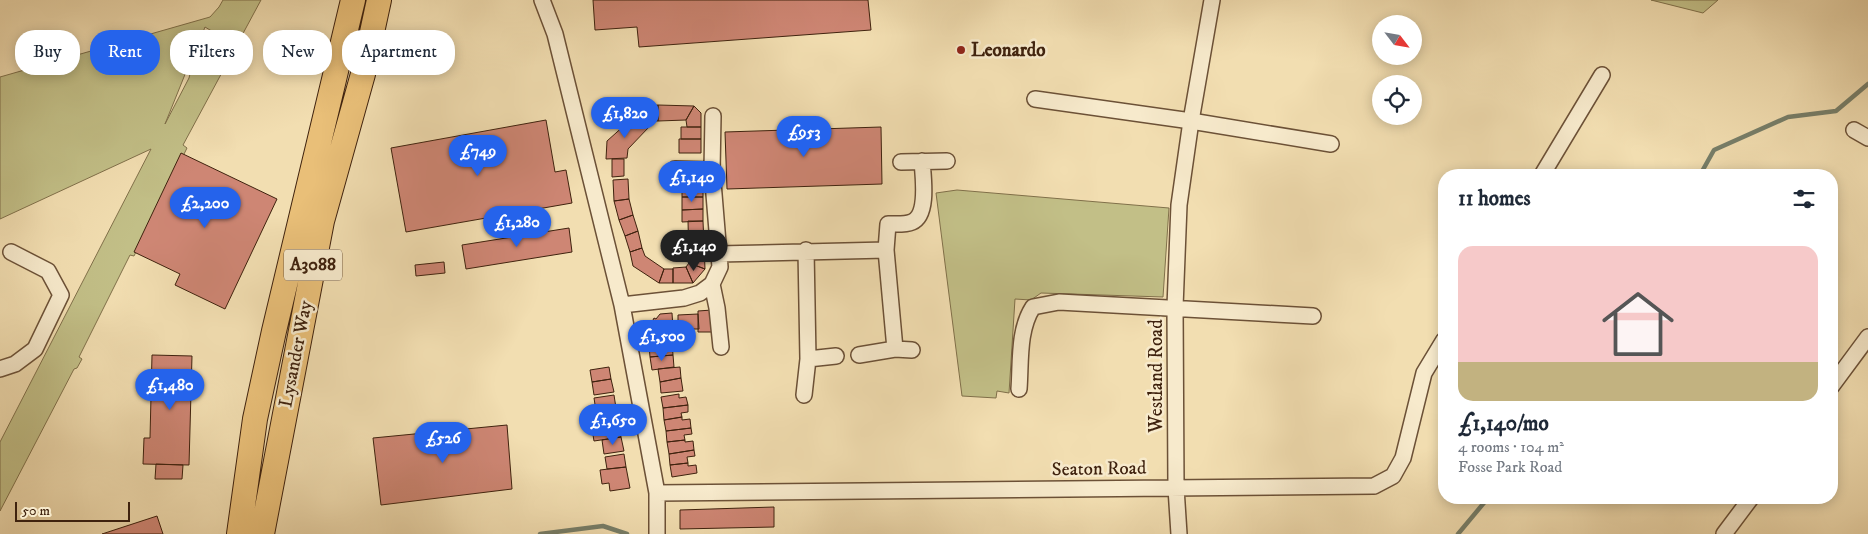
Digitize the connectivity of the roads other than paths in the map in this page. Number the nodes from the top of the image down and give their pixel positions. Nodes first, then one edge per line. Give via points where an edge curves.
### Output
1 (354, 0) edge
2 (379, 0) edge
3 (542, 0) edge
4 (1212, 0) edge
5 (1602, 75) dead end
6 (1035, 99) dead end
7 (713, 116) dead end
8 (1191, 121) junction
9 (1854, 130) dead end
10 (1868, 138) edge
11 (1331, 144) dead end
12 (922, 161) junction
13 (946, 161) dead end
14 (901, 162) dead end
15 (675, 169) dead end
16 (1546, 169) edge
17 (712, 170) junction
18 (806, 250) junction
19 (886, 250) junction
20 (11, 252) dead end
21 (718, 254) junction
22 (712, 284) junction
23 (622, 305) junction
24 (1175, 307) junction
25 (1313, 316) dead end
26 (1868, 337) edge
27 (721, 347) dead end
28 (895, 349) junction
29 (912, 350) dead end
30 (1438, 350) edge
31 (859, 355) dead end
32 (836, 356) dead end
33 (808, 359) junction
34 (0, 369) edge
35 (1838, 378) edge
36 (1019, 389) dead end
37 (804, 395) dead end
38 (1176, 488) junction
39 (657, 493) junction
40 (1746, 504) edge
41 (240, 534) edge
42 (262, 534) edge
43 (658, 534) edge
44 (1179, 534) edge
45 (1724, 534) edge

1 - 41 main road, Lysander Way / A3088 via 255,419
2 - 42 main road, Lysander Way / A3088 via 363,74 322,221
3 - 23 street via 554,34
4 - 8 street, Westland Road
5 - 16 street
6 - 8 street
7 - 17 street
8 - 11 street
8 - 24 street, Westland Road via 1179,205
9 - 10 street
12 - 13 street
12 - 14 street
12 - 19 street via 922,210 912,222 888,224
15 - 17 street
17 - 21 street
18 - 19 street
18 - 21 street
18 - 33 street
19 - 28 street
20 - 34 street via 48,271 61,295 35,349 15,364
21 - 22 street via 720,267
22 - 23 street via 700,294 684,298
22 - 27 street
23 - 39 street
24 - 25 street, Westland Road
24 - 36 street via 1059,302 1033,307 1026,317 1023,331
24 - 38 street, Westland Road
26 - 35 street
28 - 29 street
28 - 31 street
30 - 38 street, Seaton Road via 1424,373 1403,458 1393,476 1374,486
32 - 33 street
33 - 37 street
38 - 39 street, Seaton Road
38 - 44 street, Westland Road
39 - 43 street
40 - 45 street

